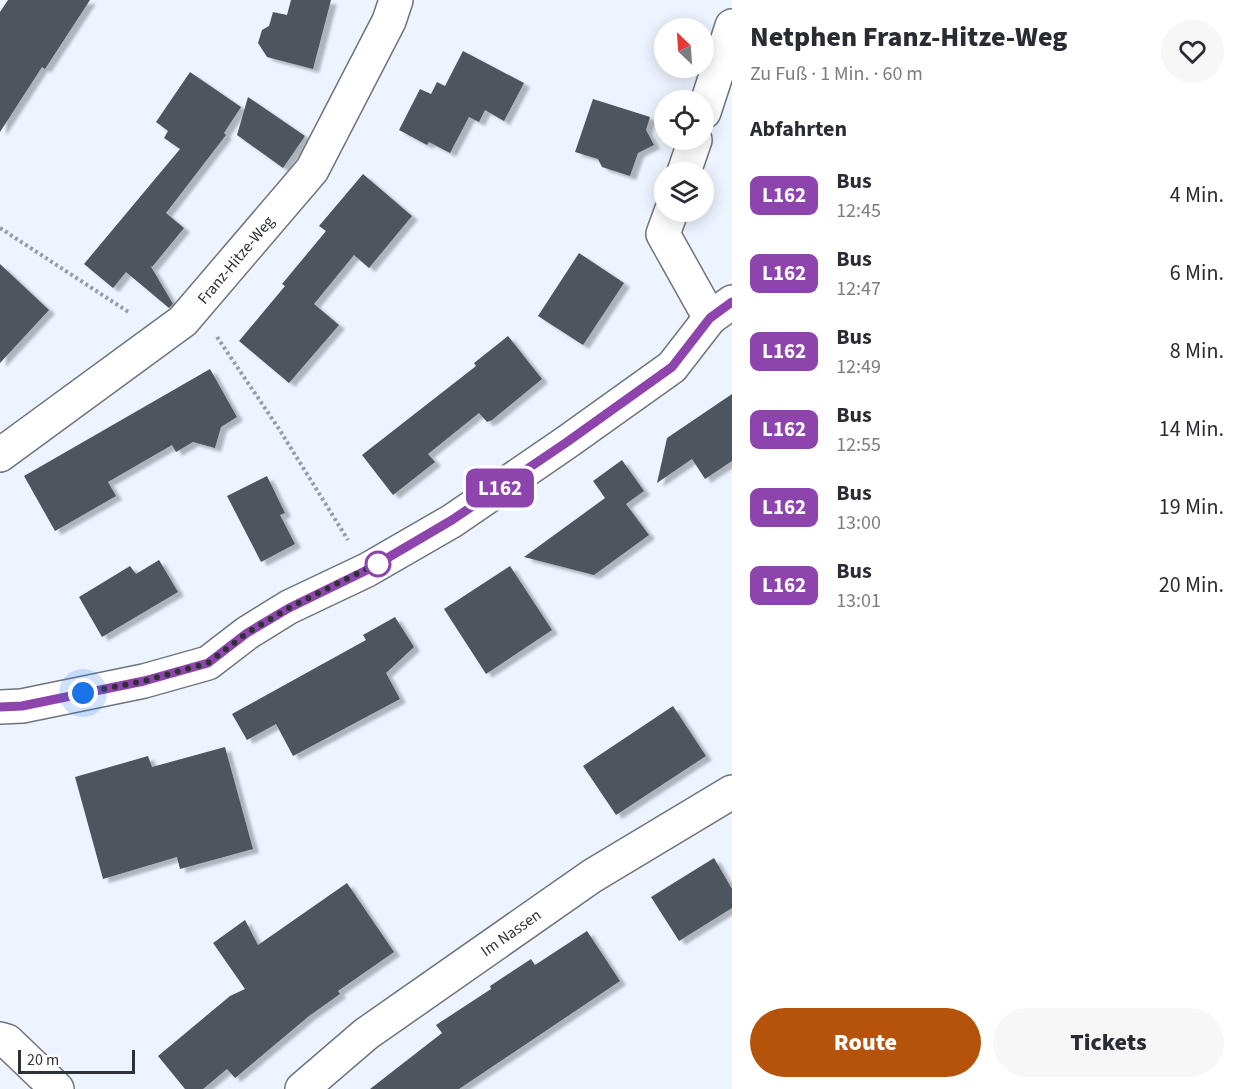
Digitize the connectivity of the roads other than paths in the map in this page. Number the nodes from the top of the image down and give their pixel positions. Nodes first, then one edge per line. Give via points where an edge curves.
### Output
1 (396, 0) edge
2 (732, 26) edge
3 (711, 90) edge
4 (667, 222) edge
5 (721, 310) edge
6 (0, 455) edge
7 (0, 707) edge
8 (732, 792) edge
9 (0, 1039) edge
10 (57, 1089) edge
11 (302, 1089) edge

1 - 6 street, Franz-Hitze-Weg via 389,21 312,170 183,321
2 - 3 street
4 - 5 street via 663,234
5 - 7 street via 672,367 452,520 367,570 289,608 208,663 133,683
8 - 11 street, Im Nassen via 592,876 366,1034
9 - 10 street via 7,1041

